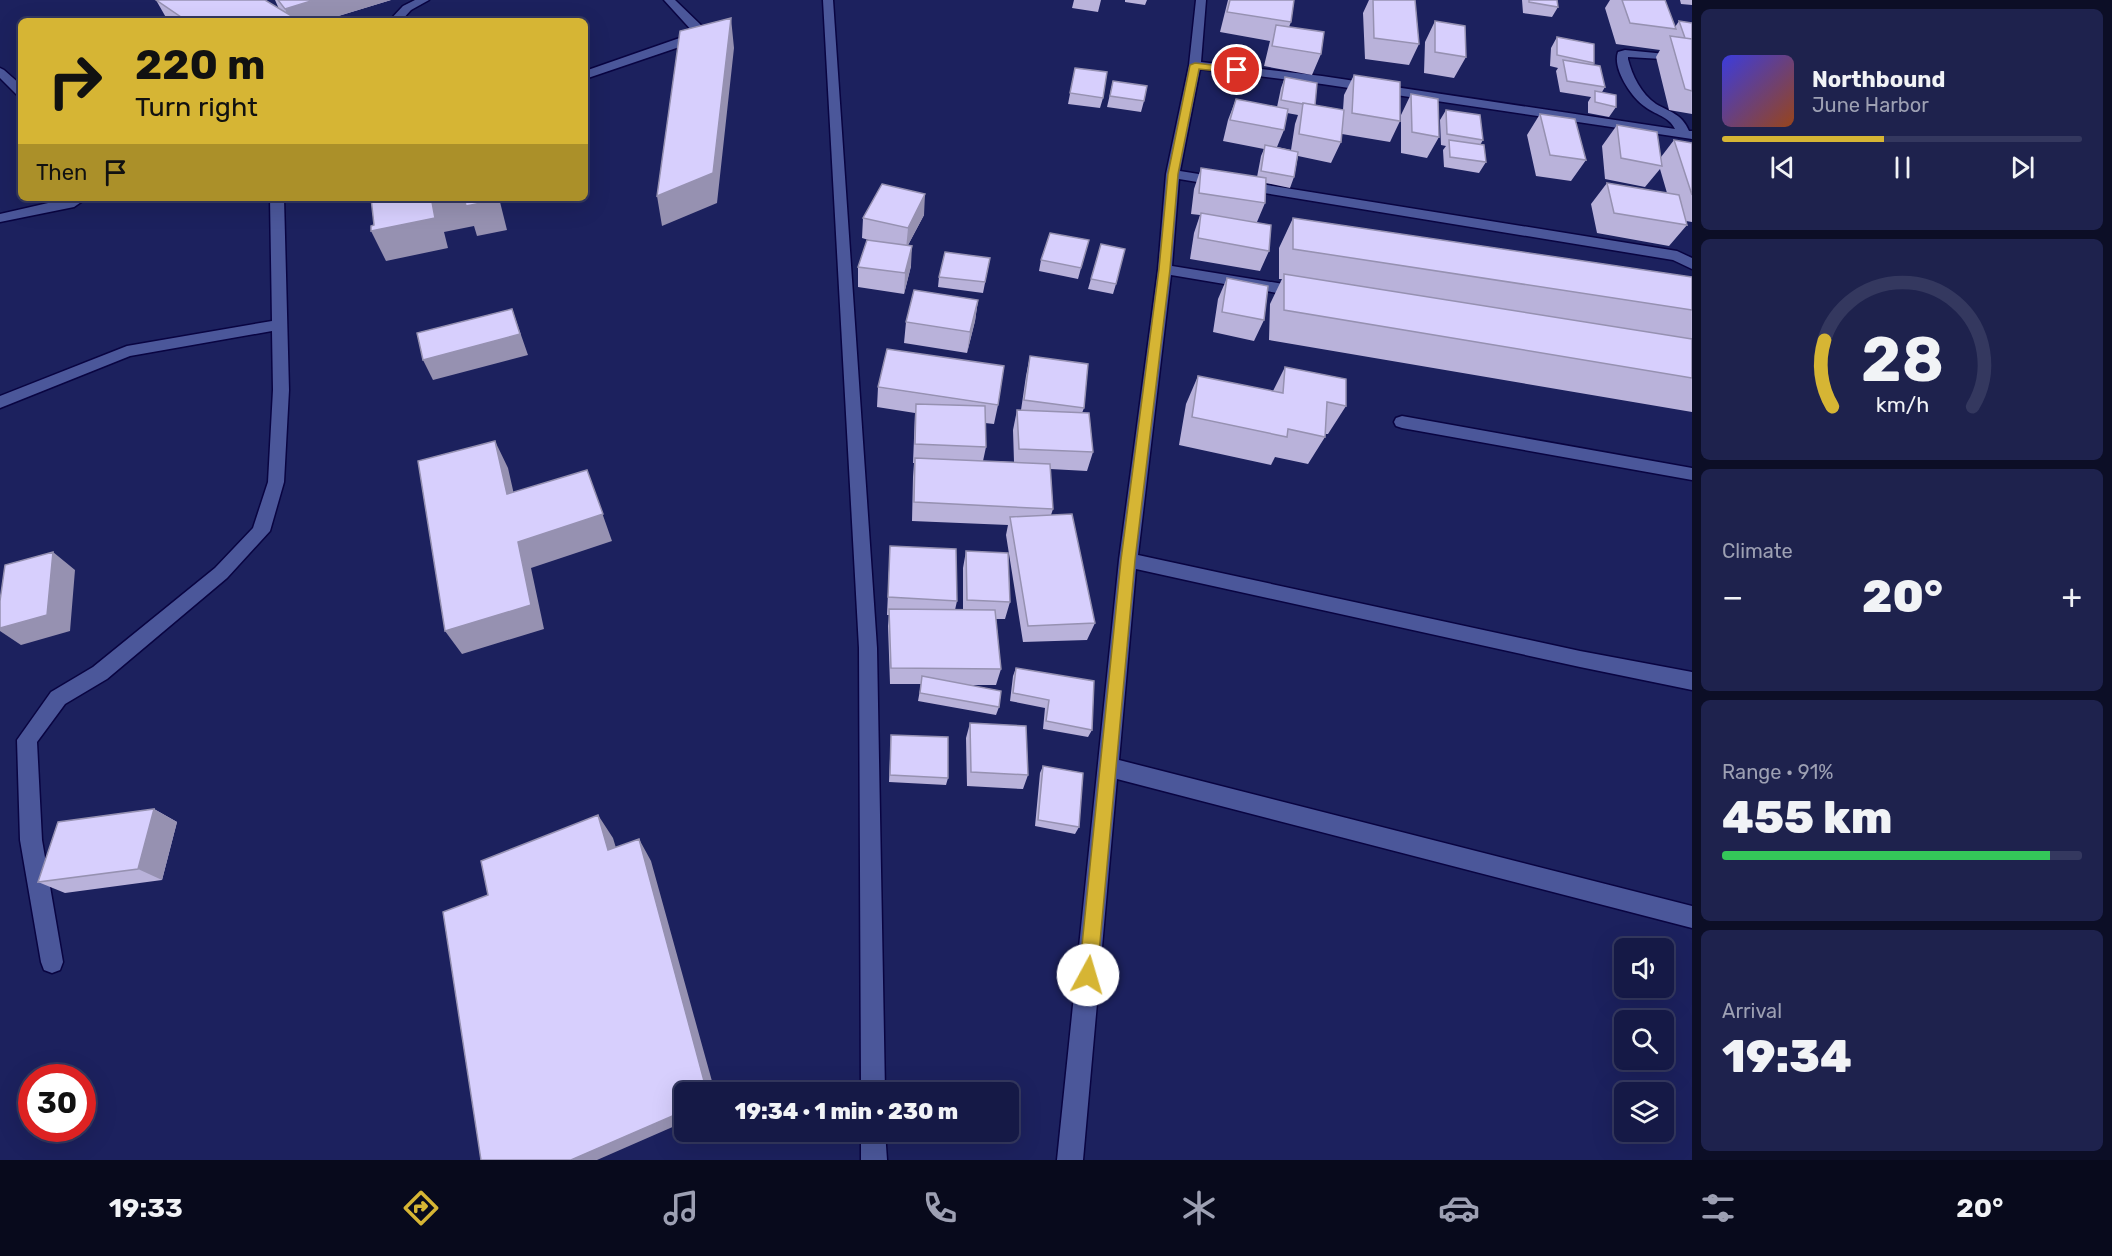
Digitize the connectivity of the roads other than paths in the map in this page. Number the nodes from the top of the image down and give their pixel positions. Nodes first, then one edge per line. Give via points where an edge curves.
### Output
1 (424, 0) edge
2 (669, 0) edge
3 (828, 0) edge
4 (1201, 0) edge
5 (398, 18) edge
6 (1662, 56) dead end
7 (1195, 65) junction
8 (0, 72) edge
9 (588, 74) edge
10 (18, 89) edge
11 (1688, 135) edge
12 (1173, 174) junction
13 (74, 201) edge
14 (277, 201) edge
15 (0, 218) edge
16 (1692, 264) edge
17 (1165, 269) junction
18 (1317, 294) edge
19 (279, 324) junction
20 (0, 402) edge
21 (1402, 422) dead end
22 (1692, 474) edge
23 (1128, 560) junction
24 (1692, 681) edge
25 (1108, 767) junction
26 (1692, 917) edge
27 (52, 962) dead end
28 (873, 1082) edge
29 (873, 1142) edge
30 (874, 1160) edge
31 (1070, 1160) edge

1 - 5 street via 407,8
2 - 9 street via 700,30 696,38
3 - 28 street via 868,648
4 - 7 street
6 - 11 street via 1625,53 1621,63 1644,101 1674,117
7 - 11 street via 1322,80
7 - 12 street
8 - 10 street
12 - 16 street via 1677,256
12 - 17 street
13 - 15 street
14 - 19 street
17 - 18 street
17 - 23 street
19 - 20 street via 127,351
19 - 27 street via 281,390 276,482 261,531 221,573 100,673 58,698 27,740 32,840
21 - 22 street
23 - 24 street
23 - 25 street
25 - 26 street
25 - 31 street
29 - 30 street

